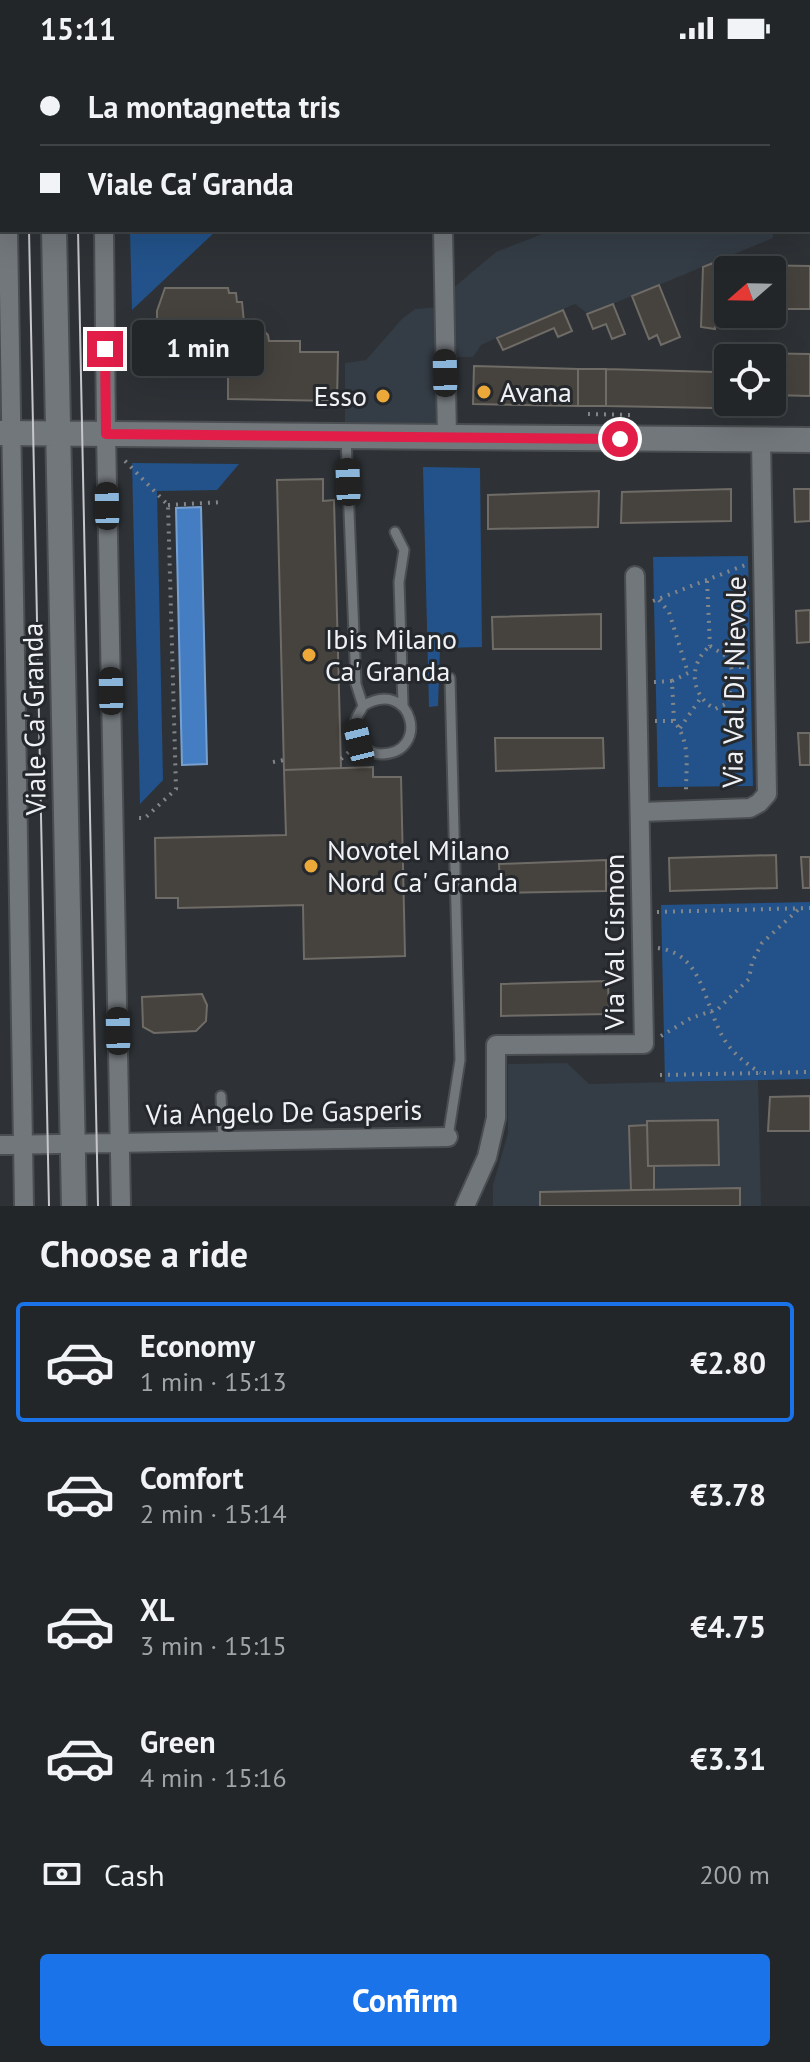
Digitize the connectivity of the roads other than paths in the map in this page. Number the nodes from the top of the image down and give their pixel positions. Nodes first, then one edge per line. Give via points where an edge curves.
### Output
1 (8, 232) edge
2 (54, 232) edge
3 (104, 232) edge
4 (443, 232) edge
5 (5, 433) edge
6 (58, 433) junction
7 (106, 434) junction
8 (346, 436) junction
9 (447, 437) junction
10 (761, 440) junction
11 (810, 440) edge
12 (395, 532) dead end
13 (635, 576) dead end
14 (450, 678) dead end
15 (403, 705) junction
16 (363, 706) junction
17 (641, 812) junction
18 (221, 1096) dead end
19 (448, 1137) joint
20 (223, 1141) junction
21 (120, 1142) junction
22 (72, 1143) junction
23 (0, 1145) edge
24 (25, 1145) junction
25 (24, 1206) edge
26 (74, 1206) edge
27 (121, 1206) edge
28 (465, 1206) edge

1 - 5 street, Viale Ca' Granda
2 - 6 street, Viale Ca' Granda
3 - 7 street
4 - 9 street
5 - 6 street
5 - 24 street, Viale Ca' Granda
6 - 7 street
6 - 22 street, Viale Ca' Granda
7 - 8 street
7 - 21 street
8 - 9 street
8 - 16 lane via 356,684
9 - 10 street
10 - 11 street
10 - 17 street, Via Val Di Nievole via 767,794 750,808
12 - 15 lane via 404,550 399,582
13 - 17 street, Via Val Cismon
14 - 19 lane via 460,1060
15 - 16 lane via 390,698
15 - 16 lane via 412,722 408,741 394,753 375,754 359,742 355,724
17 - 28 street, Via Val Cismon via 644,1044 496,1045 496,1118 487,1157
18 - 20 lane
19 - 20 street, Via Angelo De Gasperis
20 - 21 street, Via Angelo De Gasperis
21 - 22 street, Via Angelo De Gasperis
21 - 27 street
22 - 24 street, Via Angelo De Gasperis
22 - 26 street, Viale Ca' Granda
23 - 24 street, Via Angelo De Gasperis
24 - 25 street, Viale Ca' Granda

